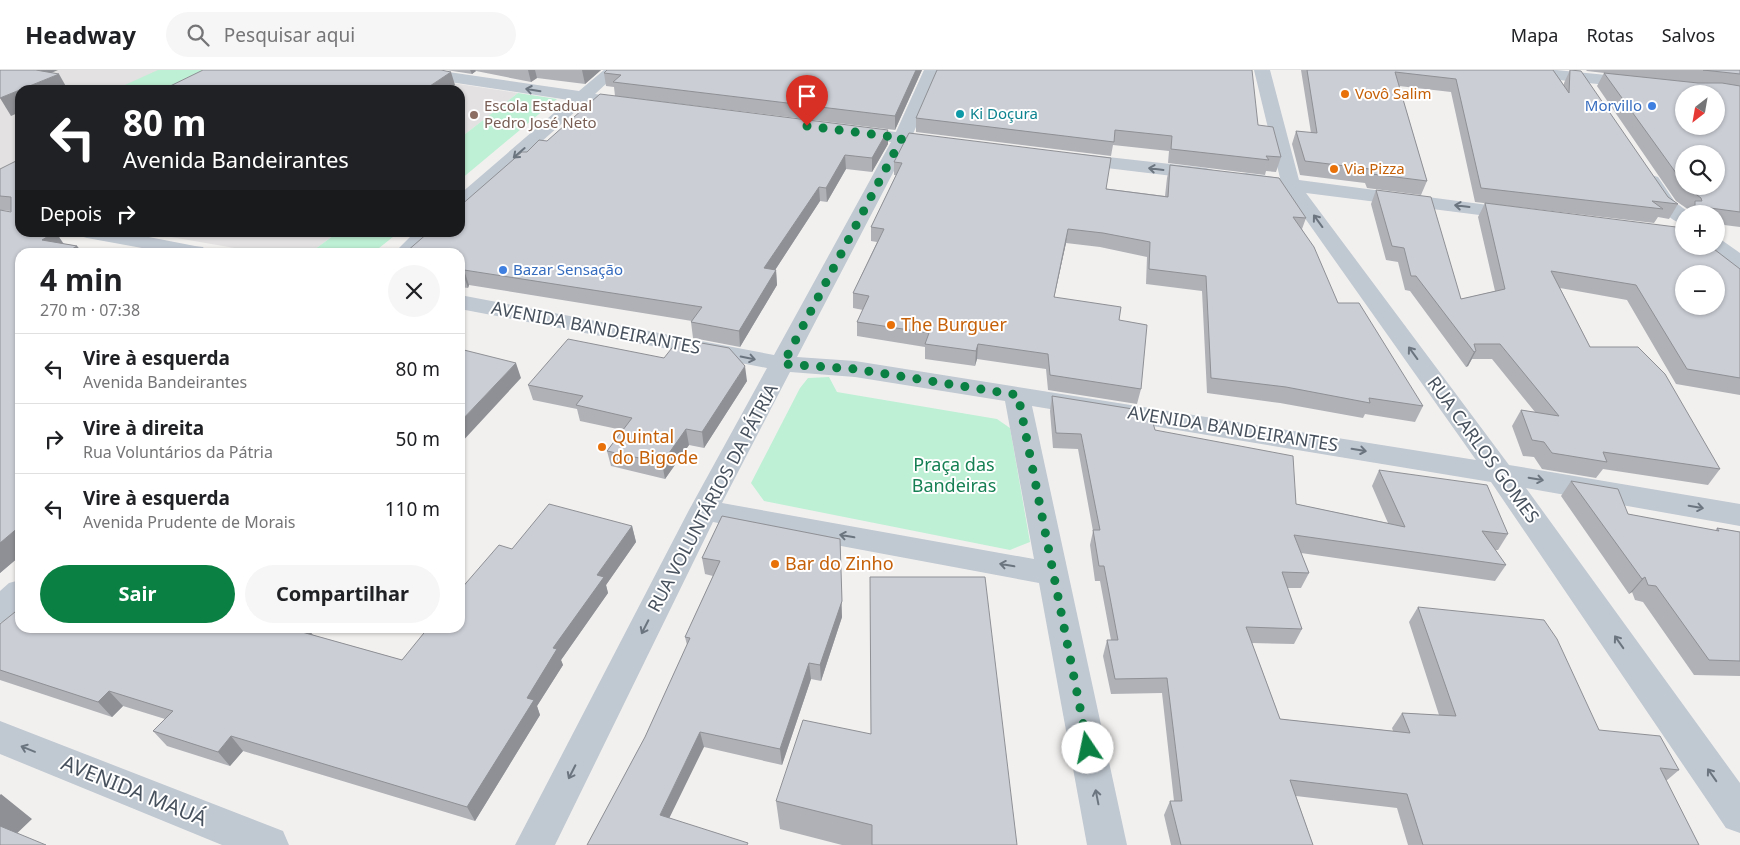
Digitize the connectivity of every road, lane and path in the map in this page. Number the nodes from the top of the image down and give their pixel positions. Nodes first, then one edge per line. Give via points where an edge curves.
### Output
1 (403, 70) edge
2 (613, 70) edge
3 (932, 70) edge
4 (1262, 70) edge
5 (1509, 70) edge
6 (1578, 74) edge
7 (1656, 85) edge
8 (1592, 93) edge
9 (582, 98) junction
10 (646, 106) edge
11 (833, 129) edge
12 (902, 138) junction
13 (965, 146) edge
14 (1051, 156) edge
15 (1641, 165) edge
16 (1291, 185) junction
17 (465, 200) edge
18 (1539, 216) edge
19 (1675, 218) edge
20 (114, 237) edge
21 (422, 237) edge
22 (1725, 240) edge
23 (1740, 242) edge
24 (173, 248) edge
25 (410, 248) edge
26 (1725, 252) edge
27 (1740, 263) edge
28 (465, 303) edge
29 (783, 364) junction
30 (1018, 395) junction
31 (1500, 473) junction
32 (704, 510) junction
33 (1740, 515) edge
34 (1054, 574) junction
35 (15, 596) edge
36 (0, 610) edge
37 (0, 737) edge
38 (1740, 815) edge
39 (269, 845) edge
40 (535, 845) edge
41 (1106, 845) edge

9 -> 1 street
2 - 9 street
3 - 12 street, RUA VOLUNTÁRIOS DA PÁTRIA
4 - 16 street, RUA CARLOS GOMES
5 - 6 street
6 - 7 street
6 - 8 street
9 - 10 street
9 -> 17 street
11 - 12 street
12 - 13 street
12 - 29 street, RUA VOLUNTÁRIOS DA PÁTRIA
16 -> 14 street
15 - 19 street
18 -> 16 street
31 -> 16 street, RUA CARLOS GOMES
20 - 24 street
21 - 25 street
22 - 23 street
26 - 27 street
28 -> 29 street, AVENIDA BANDEIRANTES
29 - 30 street, AVENIDA BANDEIRANTES via 855,369
29 - 32 street, RUA VOLUNTÁRIOS DA PÁTRIA
30 -> 31 street, AVENIDA BANDEIRANTES
30 - 34 street
31 -> 33 street, AVENIDA BANDEIRANTES
38 -> 31 street, RUA CARLOS GOMES
34 -> 32 street
32 -> 40 street, RUA VOLUNTÁRIOS DA PÁTRIA
41 -> 34 street
35 - 36 street
39 -> 37 street, AVENIDA MAUÁ

